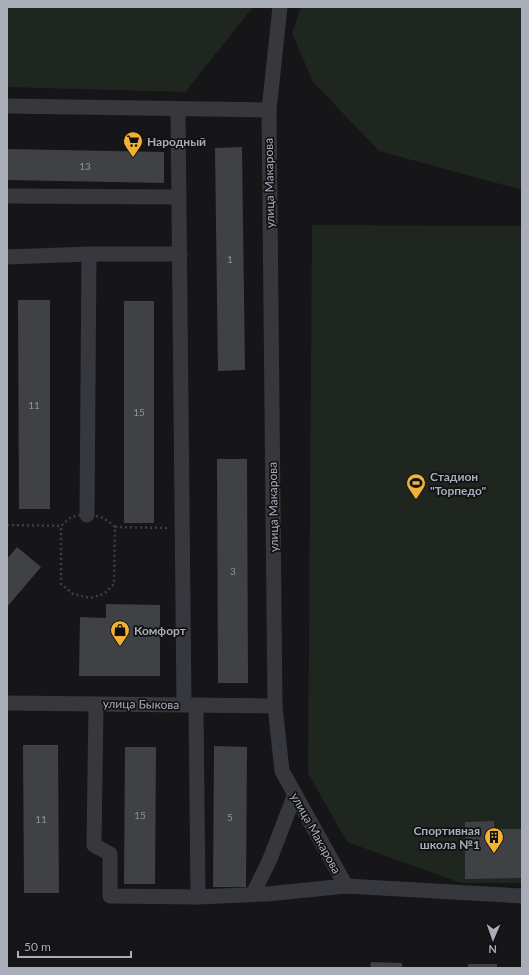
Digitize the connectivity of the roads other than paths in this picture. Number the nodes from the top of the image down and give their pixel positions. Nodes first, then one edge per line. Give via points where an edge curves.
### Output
1 (279, 13) edge
2 (7, 106) edge
3 (178, 109) junction
4 (269, 110) junction
5 (7, 196) edge
6 (180, 197) junction
7 (89, 254) junction
8 (180, 254) junction
9 (7, 257) edge
10 (87, 515) road end
11 (7, 703) edge
12 (96, 704) junction
13 (190, 705) junction
14 (275, 706) junction
15 (295, 794) junction
16 (346, 886) junction
17 (253, 894) junction
18 (522, 896) edge
19 (198, 897) junction

1 - 4 street, улица Макарова
2 - 3 street
3 - 4 street
3 - 6 street
4 - 14 street, улица Макарова
5 - 6 street
6 - 8 street
7 - 8 street
7 - 9 street
7 - 10 street
8 - 13 street via 182,528
11 - 12 street, улица Быкова
12 - 13 street, улица Быкова
12 - 19 street via 94,845 110,854 110,896
13 - 14 street, улица Быкова
13 - 19 street
14 - 15 street, улица Макарова via 282,771
15 - 16 street, улица Макарова
15 - 17 street via 270,859
16 - 17 street
16 - 18 street
17 - 19 street

